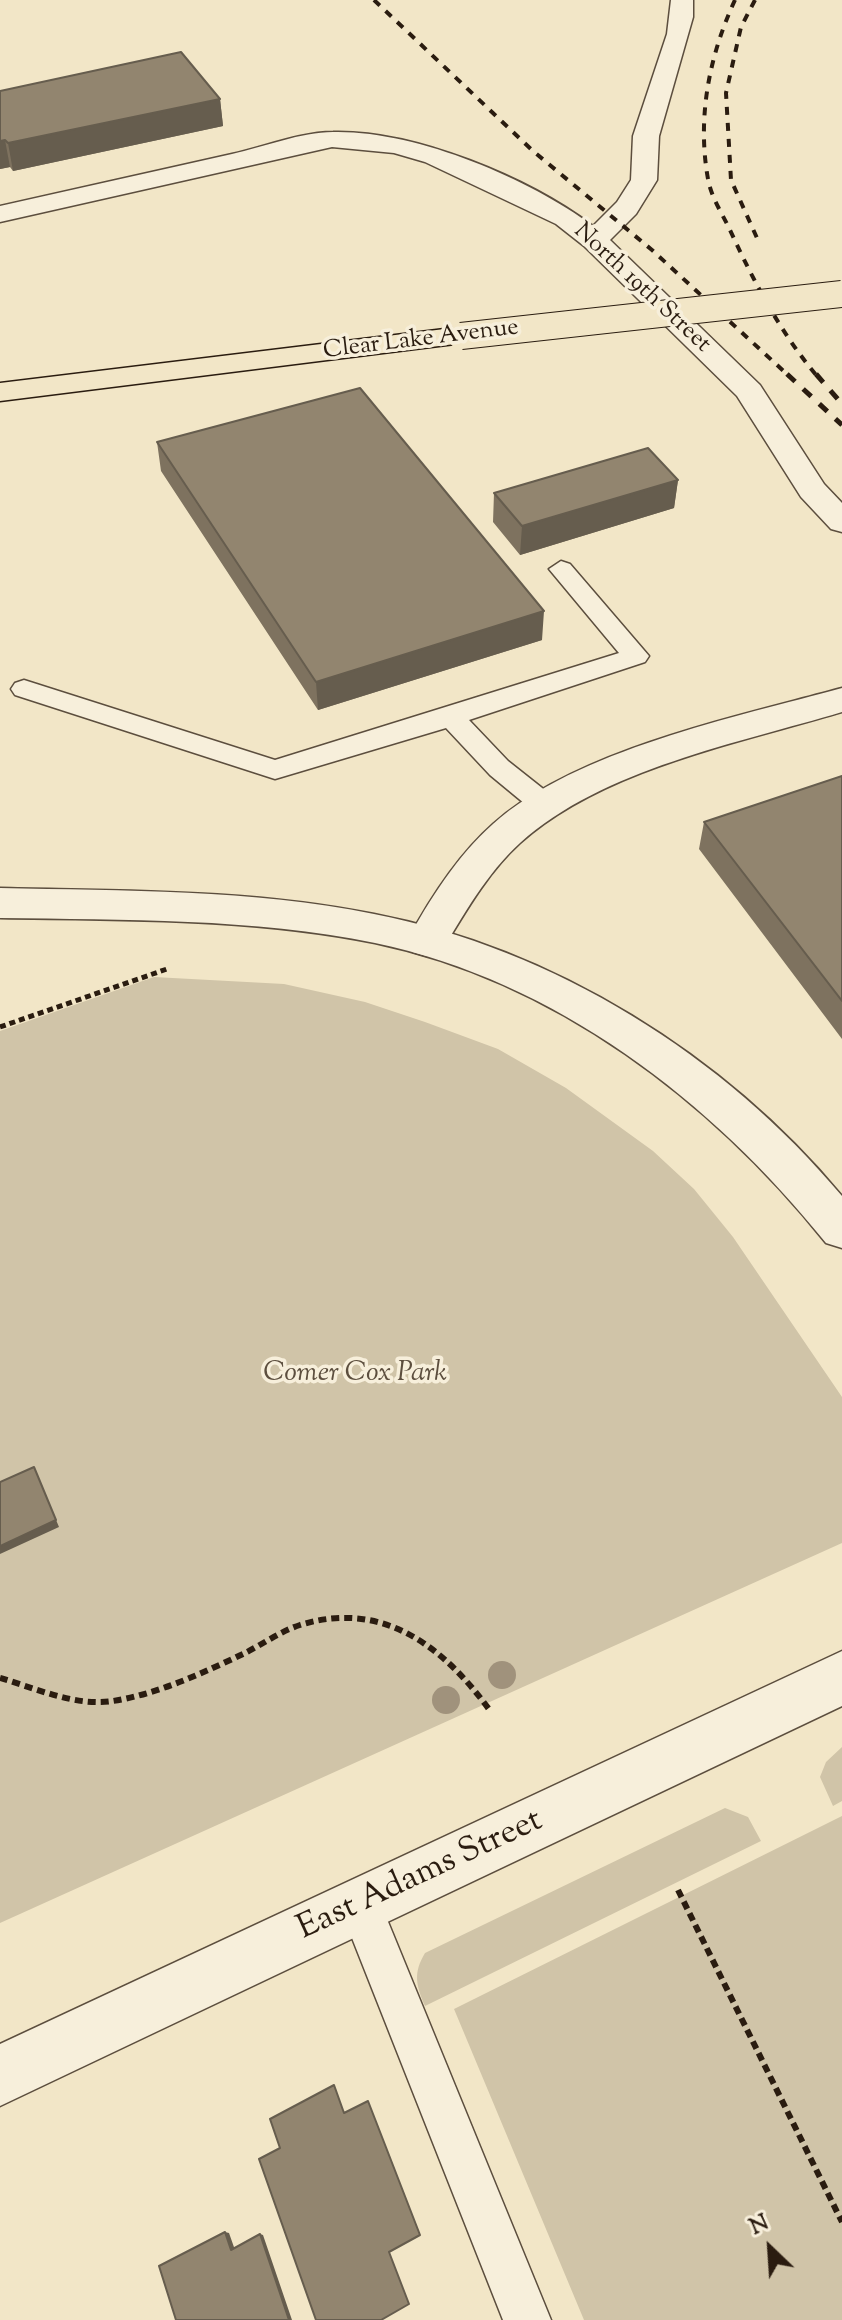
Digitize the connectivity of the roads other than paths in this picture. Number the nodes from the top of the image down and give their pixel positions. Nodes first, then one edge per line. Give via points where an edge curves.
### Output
1 (682, 0) edge
2 (0, 214) edge
3 (594, 240) junction
4 (842, 294) edge
5 (0, 392) edge
6 (842, 522) edge
7 (561, 569) dead end
8 (24, 689) dead end
9 (842, 700) edge
10 (451, 717) junction
11 (546, 806) junction
12 (0, 903) edge
13 (427, 941) junction
14 (842, 1229) edge
15 (842, 1678) edge
16 (360, 1905) junction
17 (0, 2076) edge
18 (527, 2320) edge

1 - 3 street via 683,16 645,139 644,181 616,222
2 - 3 street, North 19th Street via 308,143 360,139 434,157 492,181 565,218
3 - 6 street, North 19th Street via 749,391 812,490
4 - 5 main road, Clear Lake Avenue, bridge
7 - 10 lane via 636,656
8 - 10 lane via 275,770
9 - 11 street via 643,762 589,782
10 - 11 lane via 499,768
11 - 13 street via 509,831 475,868
12 - 13 street via 202,909 327,922
13 - 14 street via 497,967 626,1030 727,1104
15 - 16 street, East Adams Street
16 - 17 street, East Adams Street
16 - 18 lane

